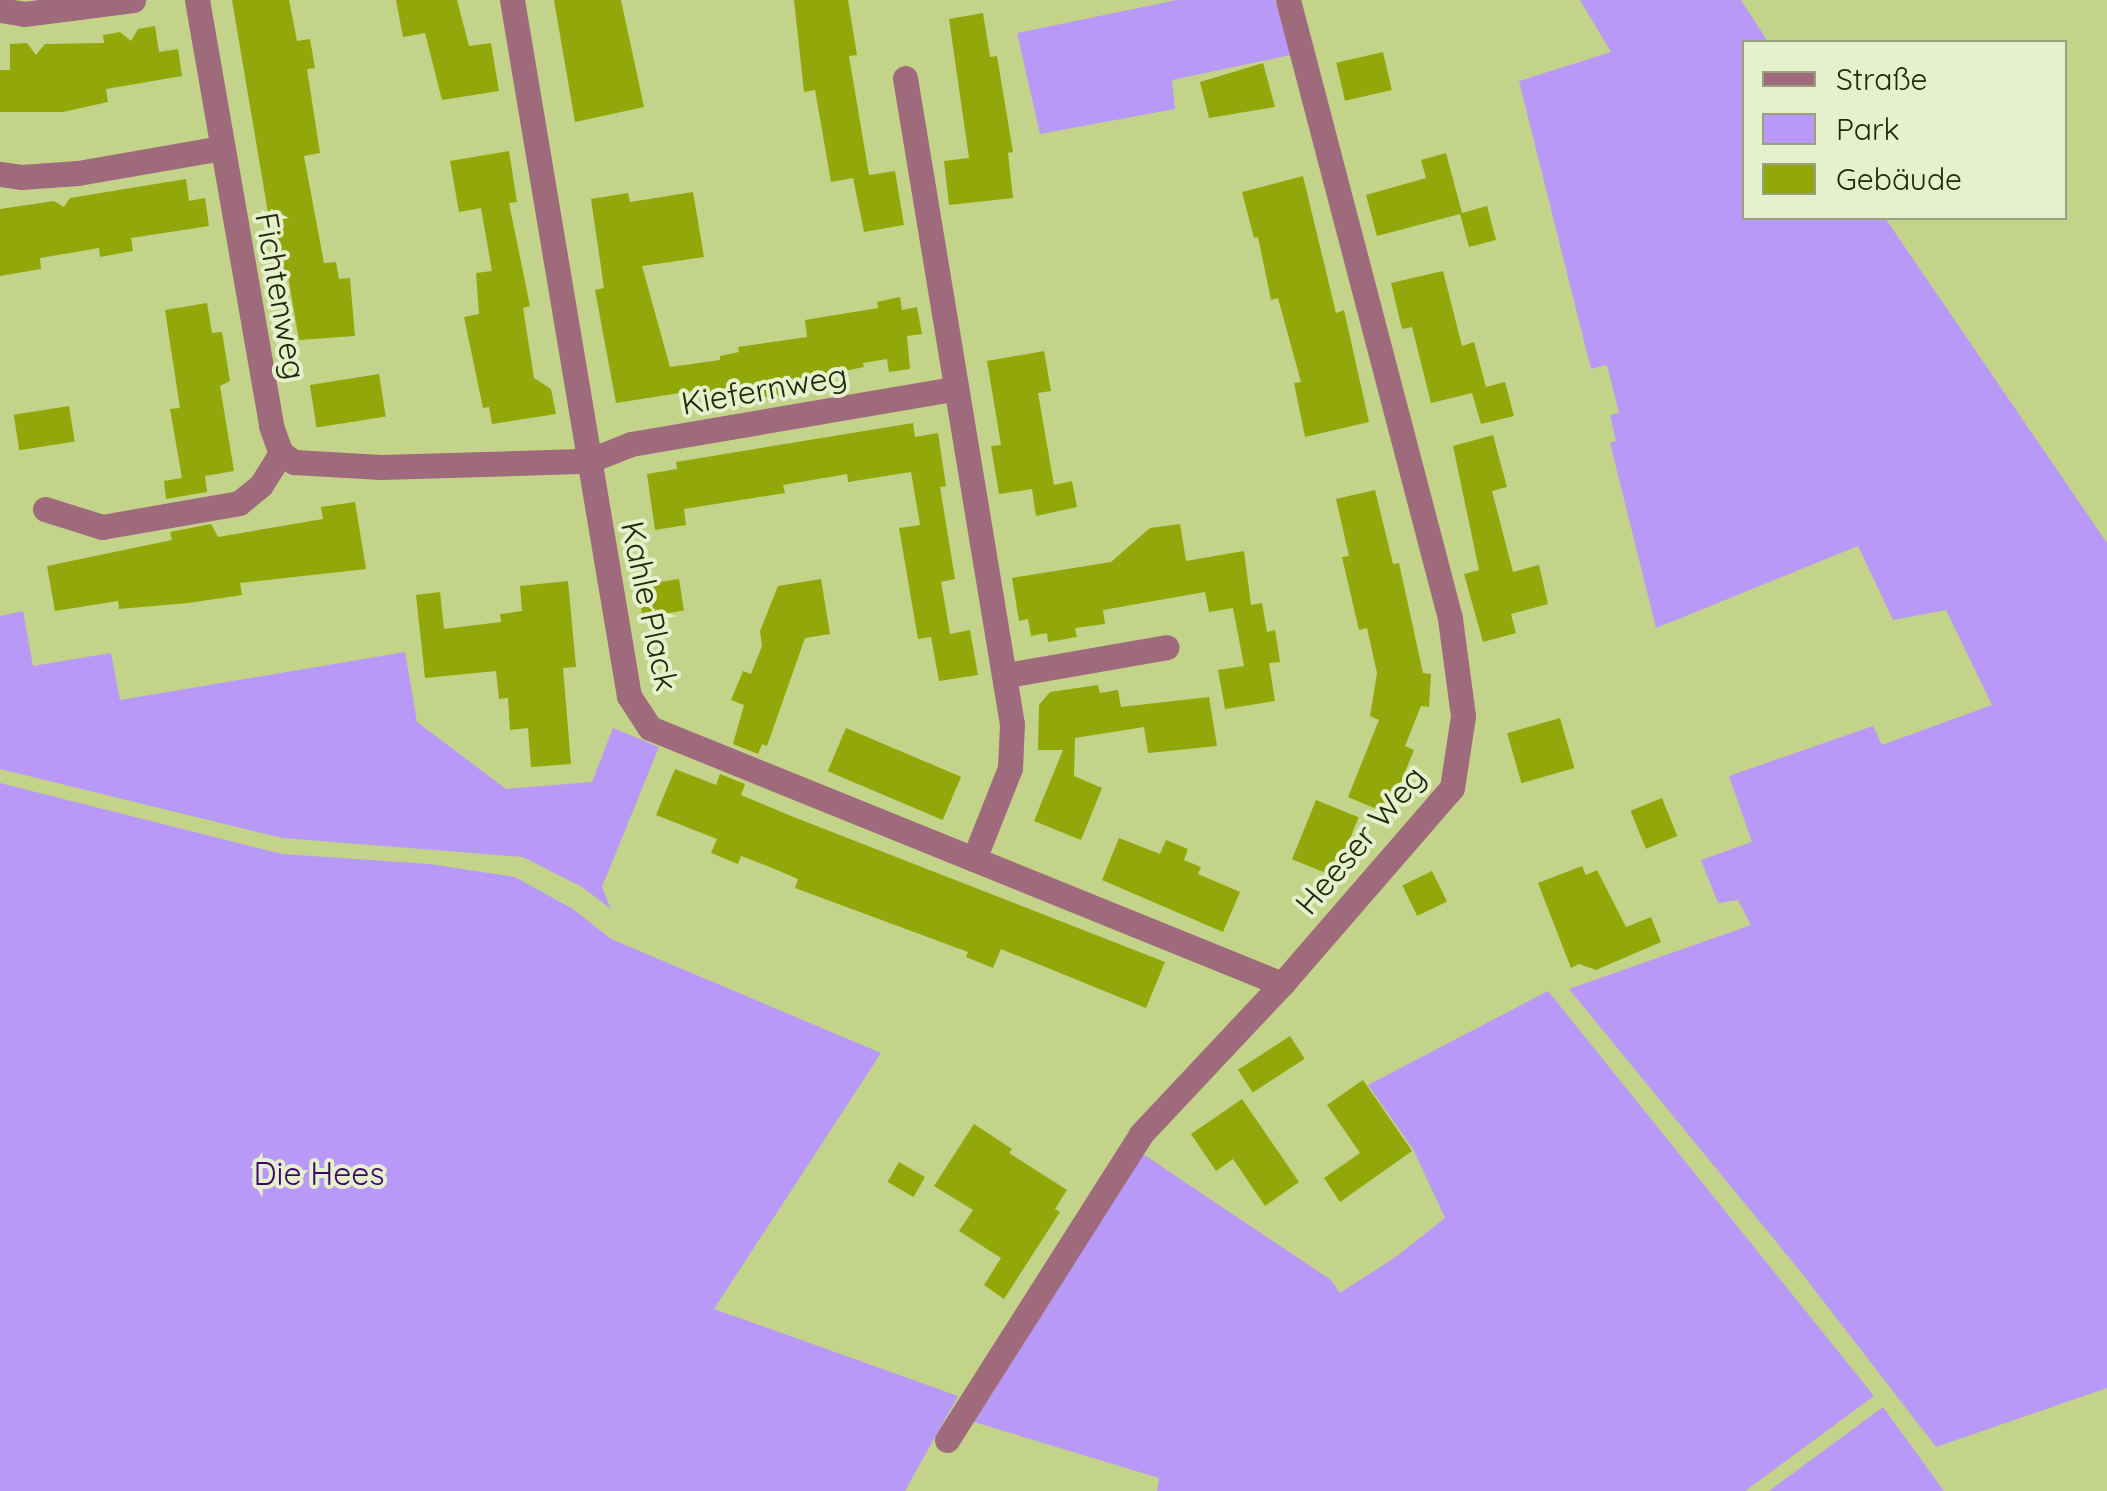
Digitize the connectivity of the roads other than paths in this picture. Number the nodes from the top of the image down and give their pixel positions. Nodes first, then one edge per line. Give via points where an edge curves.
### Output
1 (133, 0) edge
2 (196, 0) edge
3 (512, 0) edge
4 (1288, 0) edge
5 (0, 10) edge
6 (905, 78) dead end
7 (221, 148) junction
8 (0, 174) edge
9 (954, 389) junction
10 (281, 454) junction
11 (588, 461) junction
12 (45, 509) dead end
13 (1167, 648) dead end
14 (1006, 675) junction
15 (974, 859) junction
16 (1282, 984) junction
17 (946, 1440) dead end

1 - 5 street via 24,14
2 - 7 street, Fichtenweg
3 - 11 street, Kahle Plack
4 - 16 street, Heeser Weg via 1450,618 1463,716 1452,788
6 - 9 street
7 - 8 street via 78,173
7 - 10 street, Fichtenweg
9 - 11 street, Kiefernweg via 631,444
9 - 14 street
10 - 11 street via 330,467
10 - 12 street via 240,503 102,527
11 - 15 street, Kahle Plack via 630,696 650,728
13 - 14 street
14 - 15 street via 1010,768
15 - 16 street, Kahle Plack
16 - 17 street, Heeser Weg via 1141,1134

